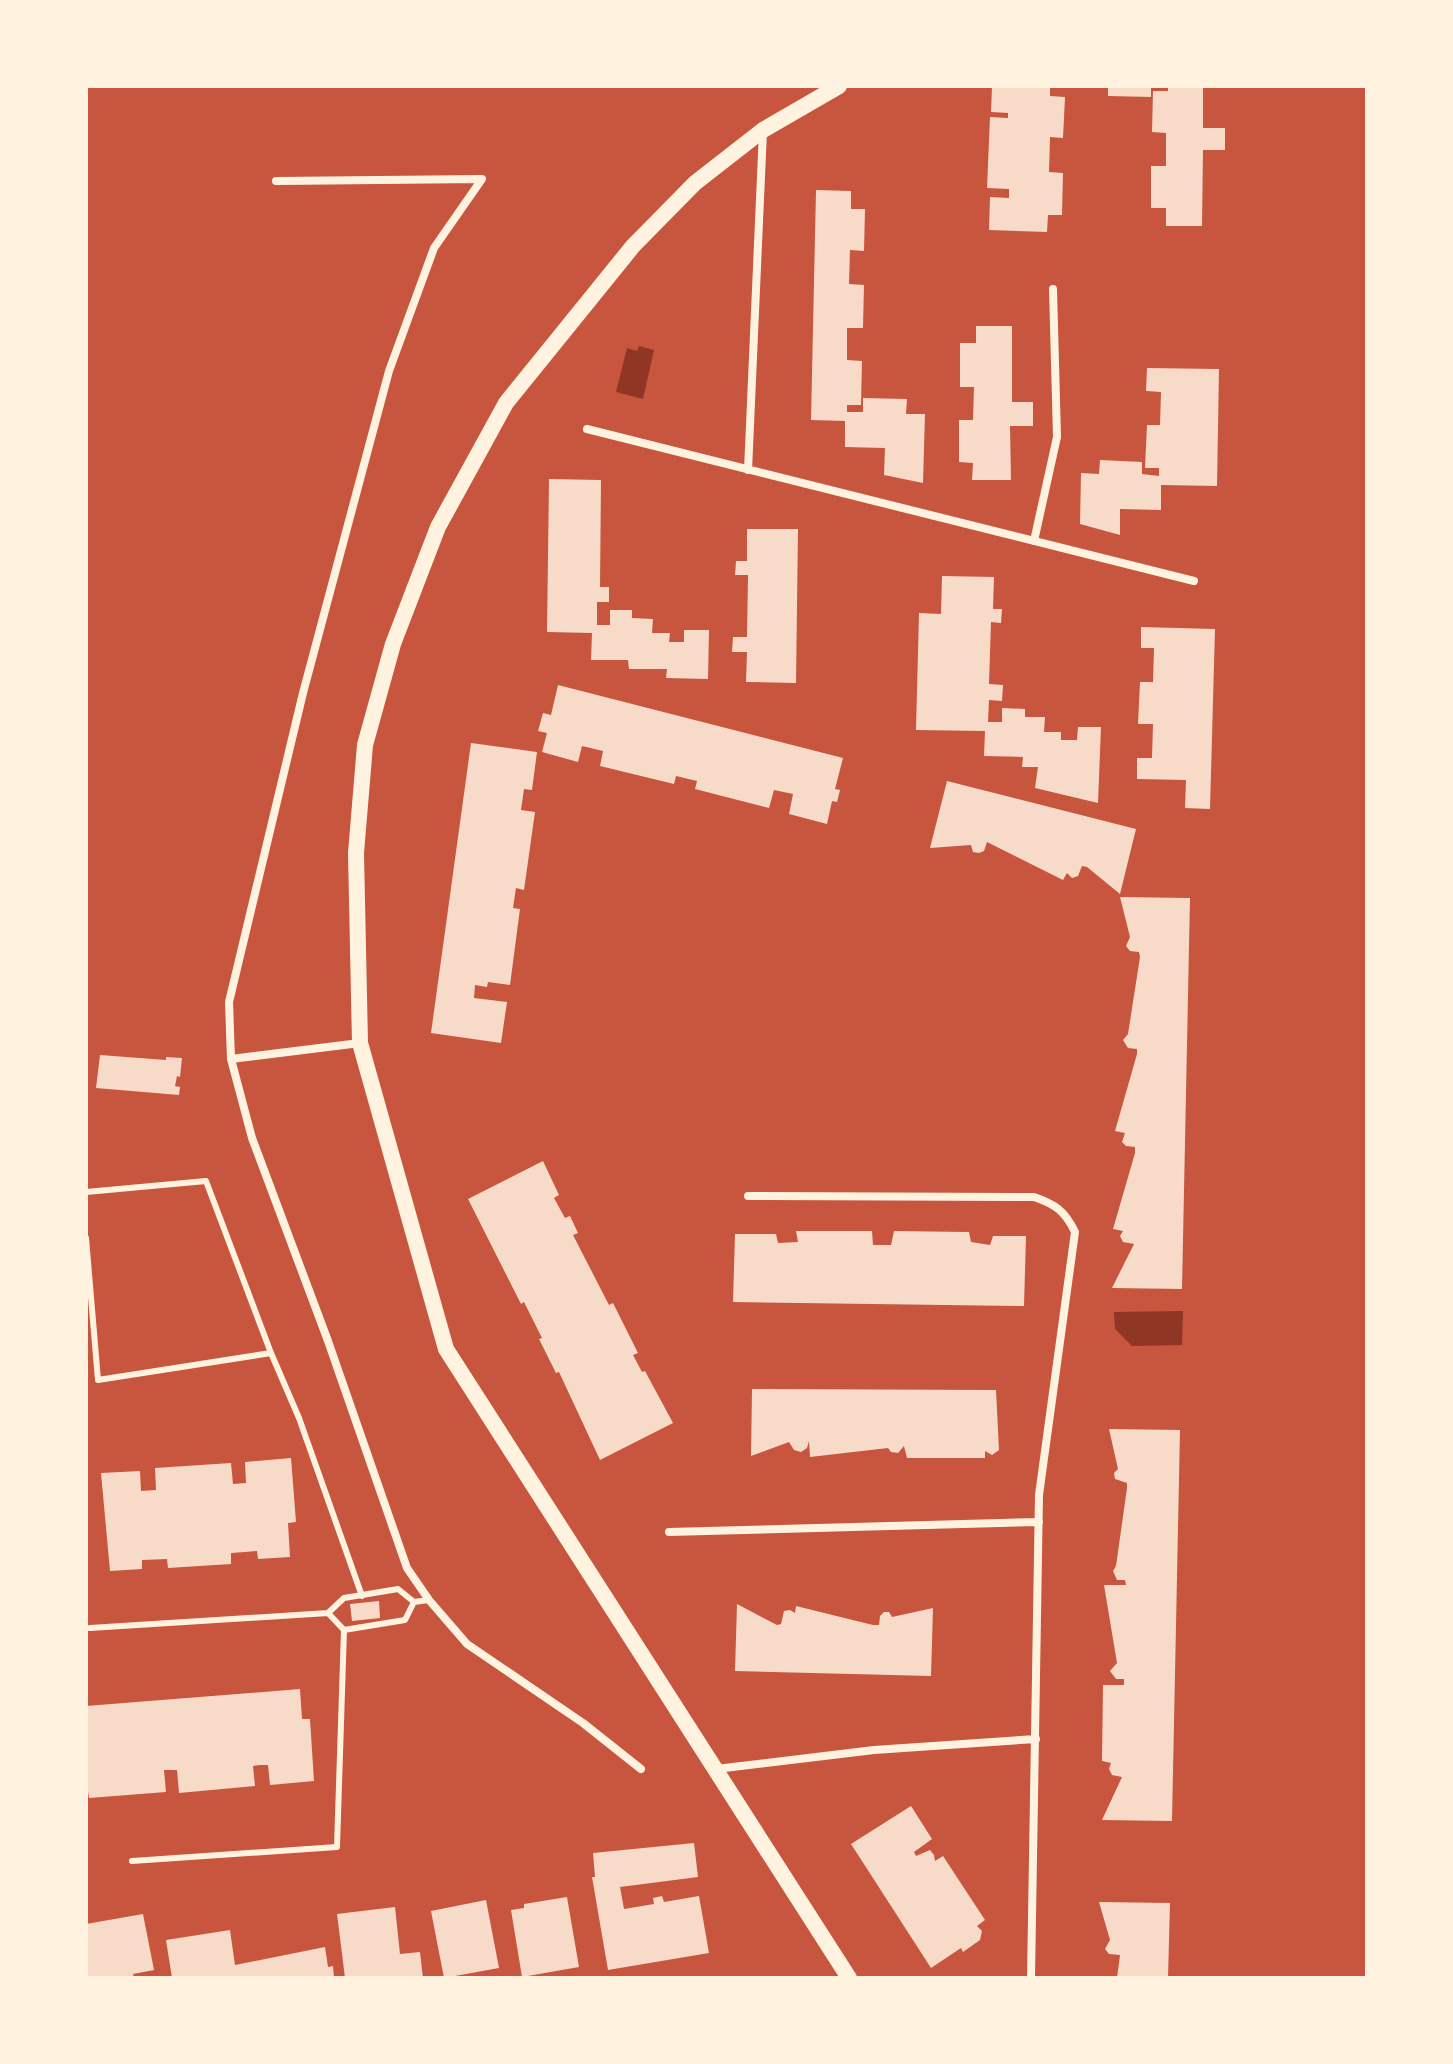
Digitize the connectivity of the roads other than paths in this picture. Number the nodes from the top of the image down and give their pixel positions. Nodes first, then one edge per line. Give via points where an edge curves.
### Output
1 (839, 86) edge
2 (763, 130) junction
3 (276, 181) dead end
4 (1053, 289) dead end
5 (587, 429) dead end
6 (748, 470) junction
7 (1034, 541) junction
8 (1194, 581) dead end
9 (360, 1043) junction
10 (231, 1059) junction
11 (86, 1192) edge
12 (748, 1196) dead end
13 (86, 1238) edge
14 (271, 1353) junction
15 (1039, 1522) junction
16 (669, 1532) dead end
17 (362, 1596) junction
18 (429, 1600) junction
19 (414, 1602) junction
20 (328, 1613) junction
21 (90, 1628) dead end
22 (344, 1630) junction
23 (1036, 1739) junction
24 (641, 1769) dead end
25 (716, 1769) junction
26 (132, 1861) dead end
27 (849, 1978) edge
28 (1031, 1978) edge

1 - 2 main road
2 - 6 street
2 - 9 main road via 695,183 643,235 547,350 506,403 438,527 393,644 365,745 356,853
3 - 10 street via 482,179 434,248 389,371 303,693 229,1002
4 - 7 street via 1057,437
5 - 6 street
6 - 7 street
7 - 8 street
9 - 10 street
9 - 25 main road via 446,1349
10 - 18 street via 252,1138 407,1568
11 - 14 lane via 206,1181
12 - 15 street via 1034,1197 1055,1204 1067,1216 1075,1232
13 - 14 lane via 98,1380
14 - 17 lane
15 - 16 street
15 - 23 street
17 - 19 lane via 398,1589
17 - 20 lane via 344,1598
18 - 19 lane
18 - 24 street via 467,1644
19 - 22 lane via 405,1620
20 - 21 lane
20 - 22 lane
22 - 26 lane via 337,1847
23 - 25 street via 874,1750
23 - 28 street
25 - 27 main road

